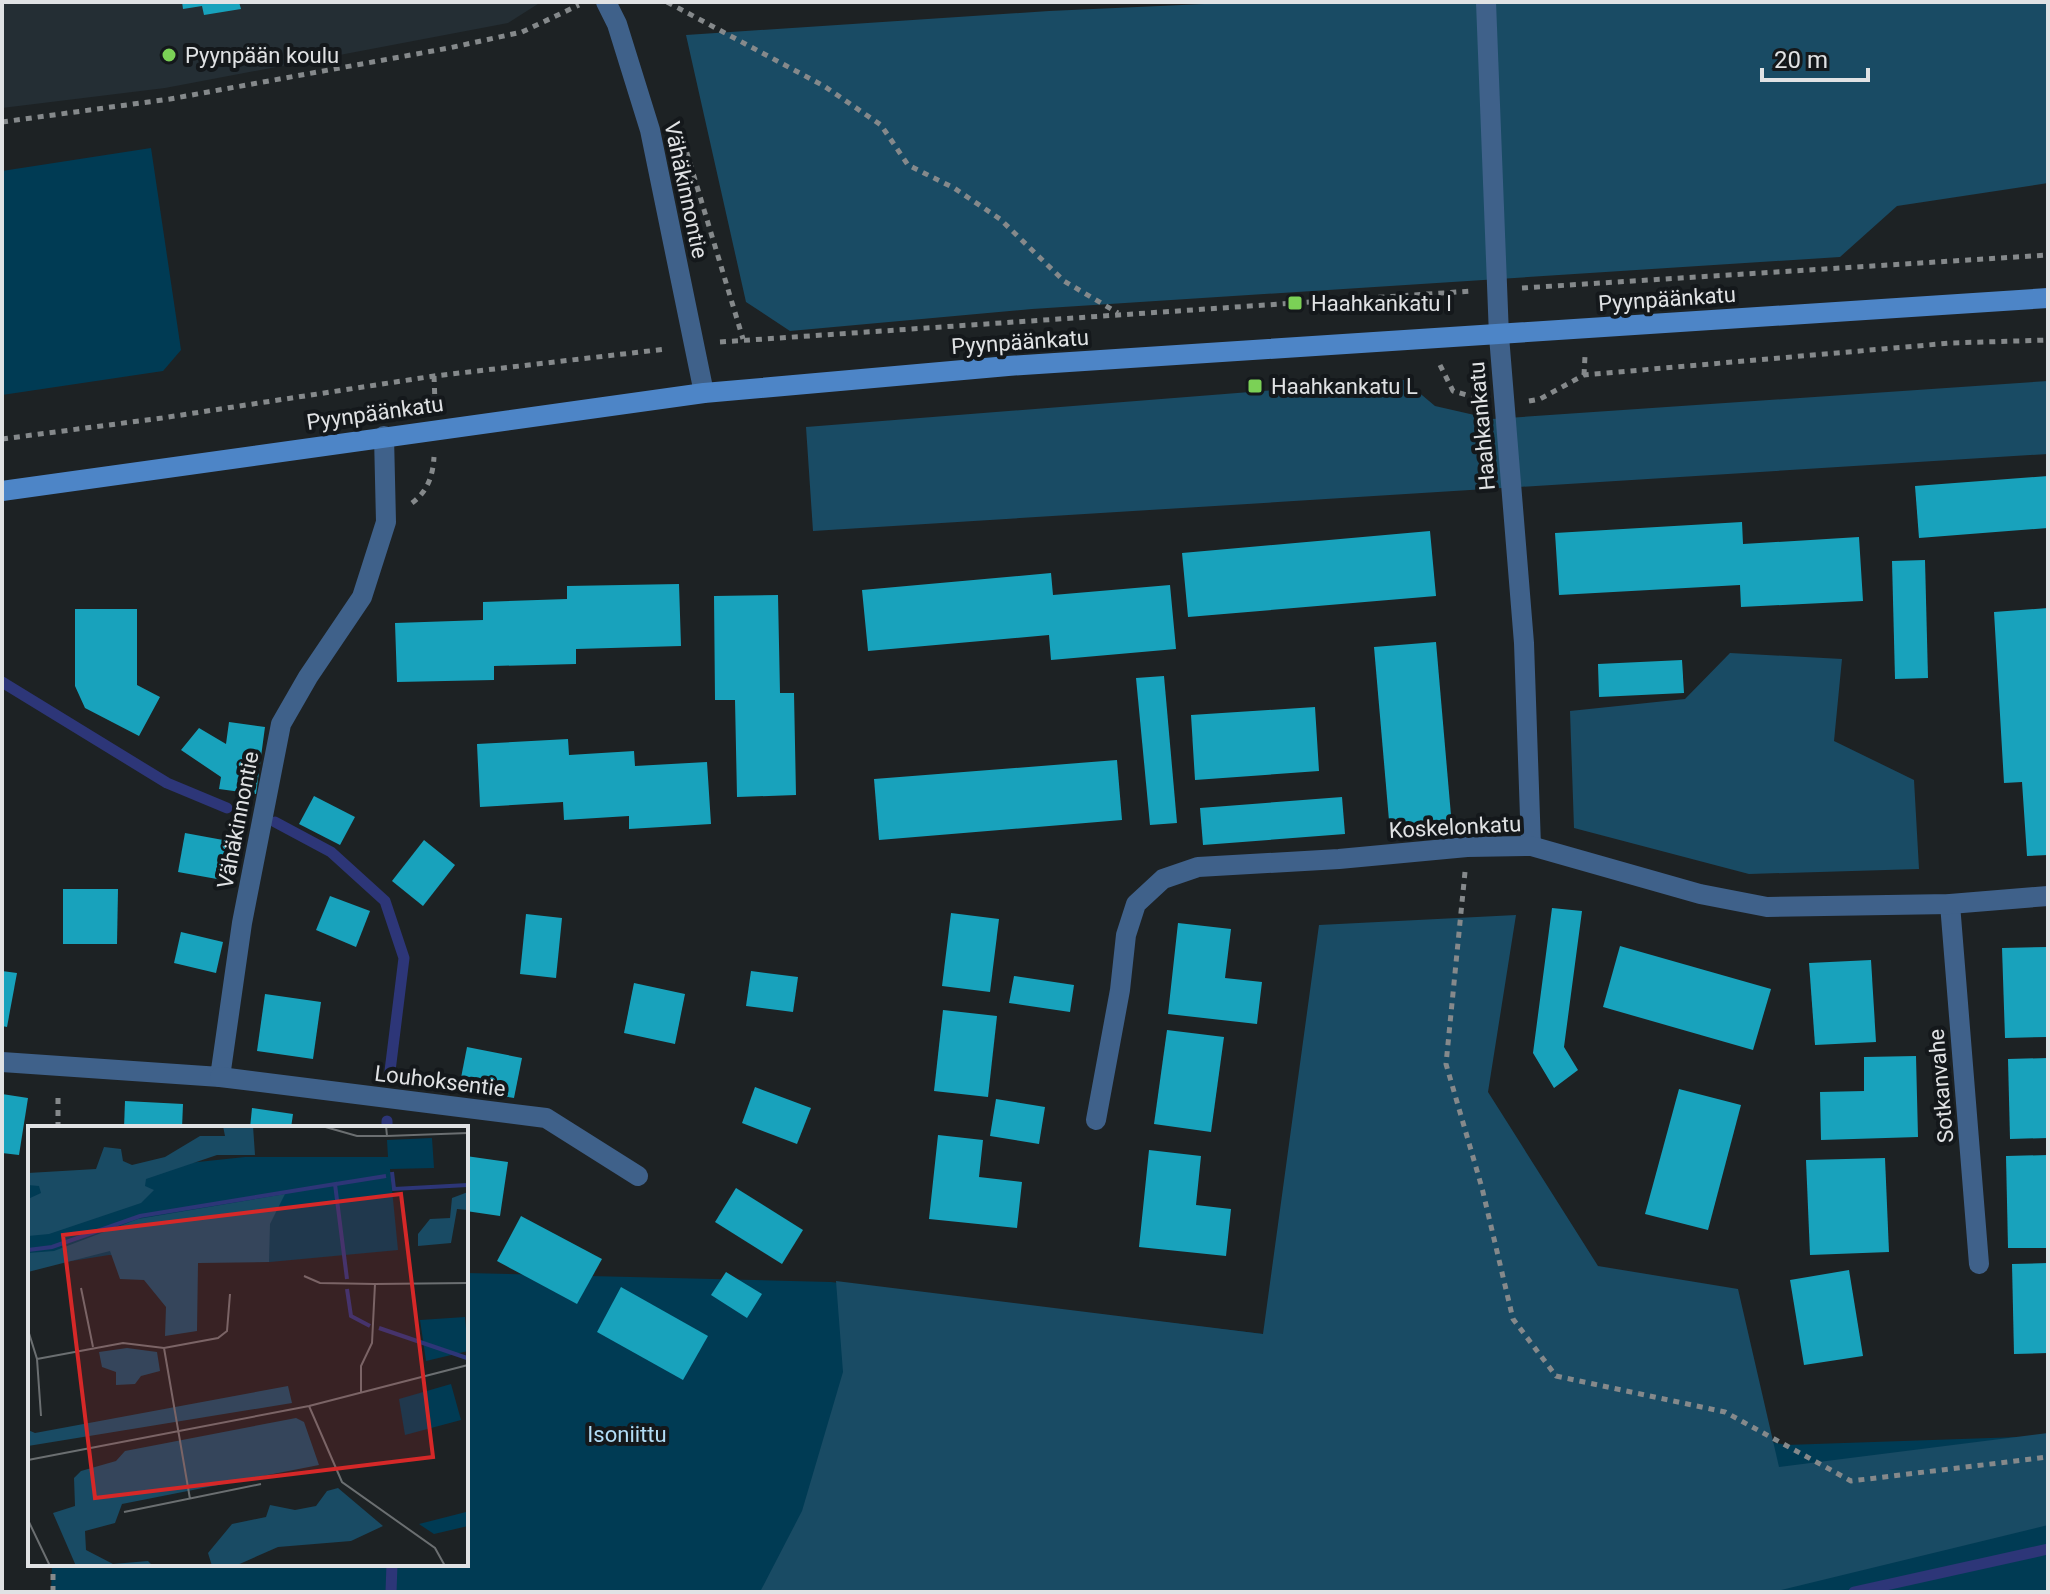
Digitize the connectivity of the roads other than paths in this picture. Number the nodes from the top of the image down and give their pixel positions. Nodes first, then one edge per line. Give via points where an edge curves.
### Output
1 (606, 2) edge
2 (1486, 2) edge
3 (2048, 298) edge
4 (1499, 336) junction
5 (704, 393) junction
6 (384, 436) junction
7 (2, 491) edge
8 (1531, 846) junction
9 (2048, 896) edge
10 (1950, 904) junction
11 (2, 1062) edge
12 (220, 1077) junction
13 (1096, 1120) dead end
14 (638, 1176) dead end
15 (1979, 1264) dead end

1 - 5 street, Vähäkinnontie via 650,130
2 - 4 street, Haahkankatu
3 - 4 main road, Pyynpäänkatu
4 - 5 main road, Pyynpäänkatu via 1008,366
4 - 8 street, Haahkankatu via 1524,643
5 - 6 main road, Pyynpäänkatu
6 - 7 main road, Pyynpäänkatu
6 - 12 street, Vähäkinnontie via 386,522 362,597 281,724 242,923
8 - 10 street, Koskelonkatu via 1700,894 1767,907
8 - 13 street, Koskelonkatu via 1198,867 1163,879 1136,904 1126,935
9 - 10 street, Koskelonkatu
10 - 15 street, Sotkanvahe
11 - 12 street
12 - 14 street, Louhoksentie via 546,1118

